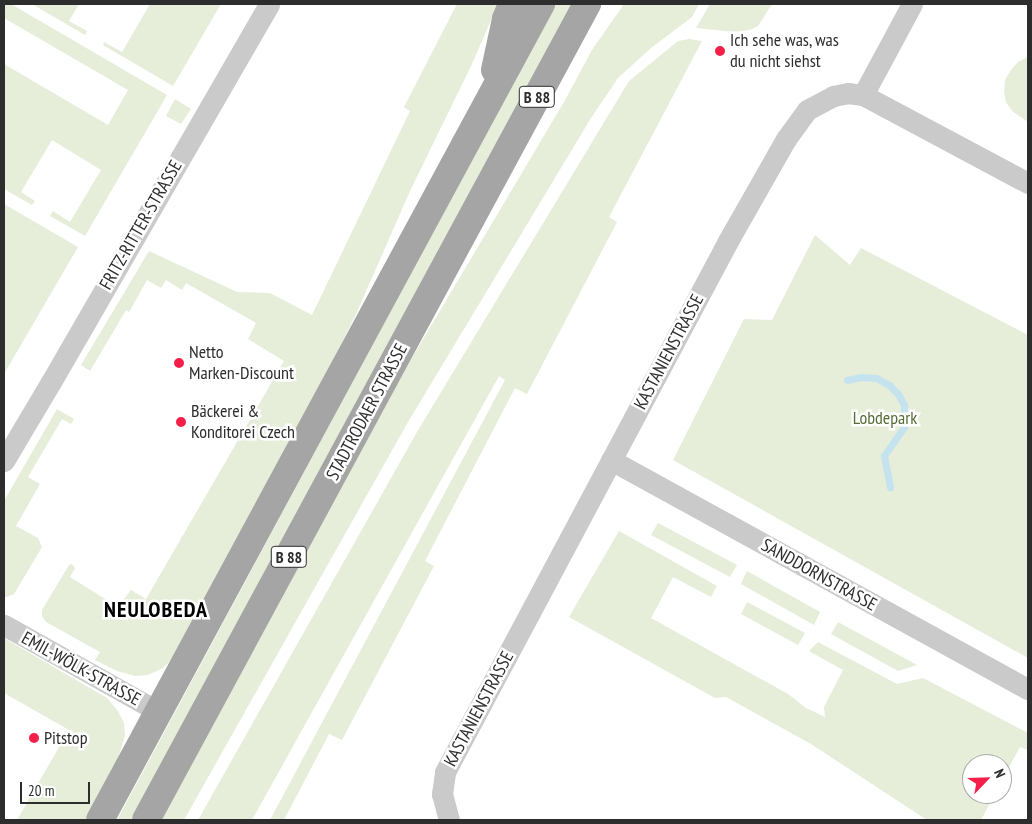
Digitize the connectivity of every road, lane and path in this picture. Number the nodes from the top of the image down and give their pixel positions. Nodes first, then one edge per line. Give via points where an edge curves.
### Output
1 (269, 4) edge
2 (512, 4) edge
3 (541, 4) edge
4 (599, 4) edge
5 (912, 4) edge
6 (582, 15) edge
7 (863, 95) junction
8 (486, 105) junction
9 (1028, 183) edge
10 (7, 449) edge
11 (610, 460) junction
12 (4, 625) edge
13 (1028, 689) edge
14 (159, 712) junction
15 (100, 820) edge
16 (146, 820) edge
17 (449, 820) edge

1 - 10 street, FRITZ-RITTER-STRASSE via 51,382
2 - 8 main road
3 - 8 main road, B 88
4 - 6 main road, STADTRODAER STRASSE
5 - 7 street
6 - 16 main road, STADTRODAER STRASSE / B 88
7 - 9 street, KASTANIENSTRASSE
7 - 11 street, KASTANIENSTRASSE via 848,93 822,100 796,123 728,241
8 - 14 main road, B 88
11 - 13 street, SANDDORNSTRASSE
11 - 17 street, KASTANIENSTRASSE via 445,772 442,794
12 - 14 street, EMIL-WÖLK-STRASSE
14 - 15 main road, B 88

